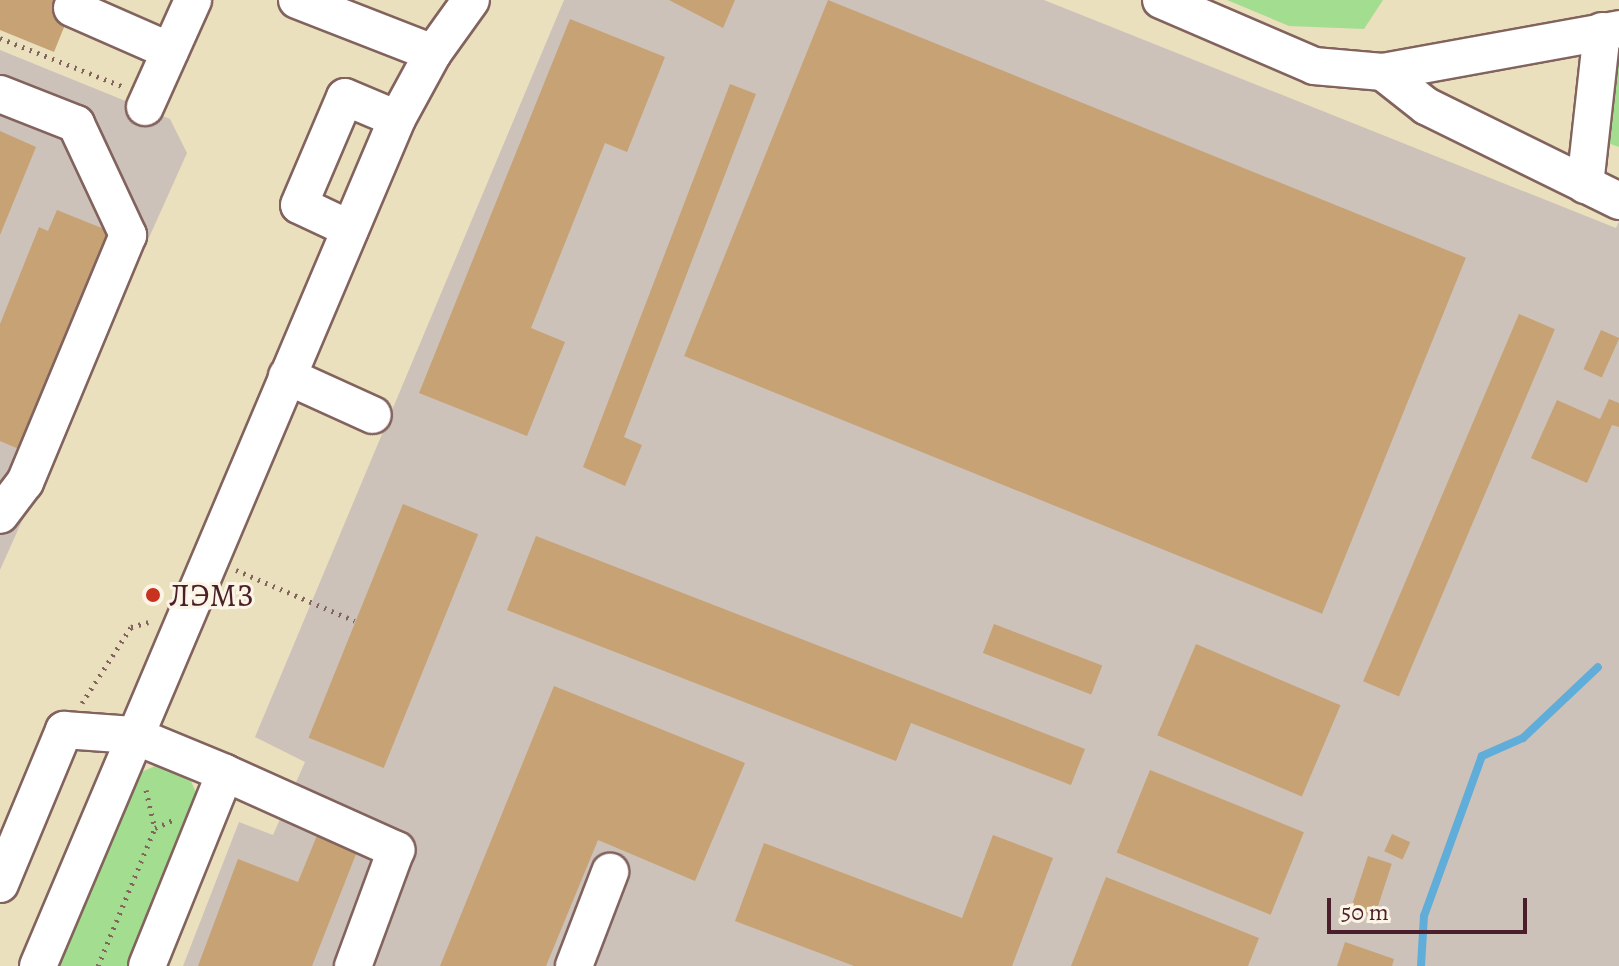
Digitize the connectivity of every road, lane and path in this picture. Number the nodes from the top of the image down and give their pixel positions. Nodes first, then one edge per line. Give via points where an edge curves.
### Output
1 (193, 0) edge
2 (297, 0) edge
3 (1161, 0) edge
4 (72, 8) dead end
5 (454, 8) edge
6 (1610, 30) edge
7 (0, 38) edge
8 (170, 51) junction
9 (433, 53) junction
10 (1383, 72) junction
11 (97, 76) dead end
12 (0, 94) edge
13 (145, 107) dead end
14 (397, 119) junction
15 (1585, 185) junction
16 (1619, 201) edge
17 (350, 229) junction
18 (287, 376) junction
19 (373, 415) dead end
20 (0, 515) edge
21 (208, 559) junction
22 (355, 621) dead end
23 (148, 622) dead end
24 (64, 730) junction
25 (133, 735) junction
26 (219, 788) junction
27 (610, 872) dead end
28 (0, 884) edge
29 (38, 966) edge
30 (98, 966) edge
31 (147, 966) edge
32 (353, 966) edge
33 (574, 966) edge

1 - 8 street
2 - 9 street
3 - 10 street via 1314,66
4 - 8 street
5 - 9 street
6 - 10 street
6 - 15 street
7 - 11 path
8 - 13 street
9 - 14 street
10 - 15 street via 1426,106
12 - 20 street via 76,124 128,235 25,482
14 - 17 street
14 - 17 street via 345,97 299,205
15 - 16 street
17 - 18 street
18 - 19 street
18 - 21 street
21 - 22 path
21 - 25 street
23 - 24 path via 131,627
24 - 25 street
24 - 28 street
25 - 26 street
25 - 29 street
26 - 30 path via 155,828
26 - 31 street
26 - 32 street via 396,850
27 - 33 street

